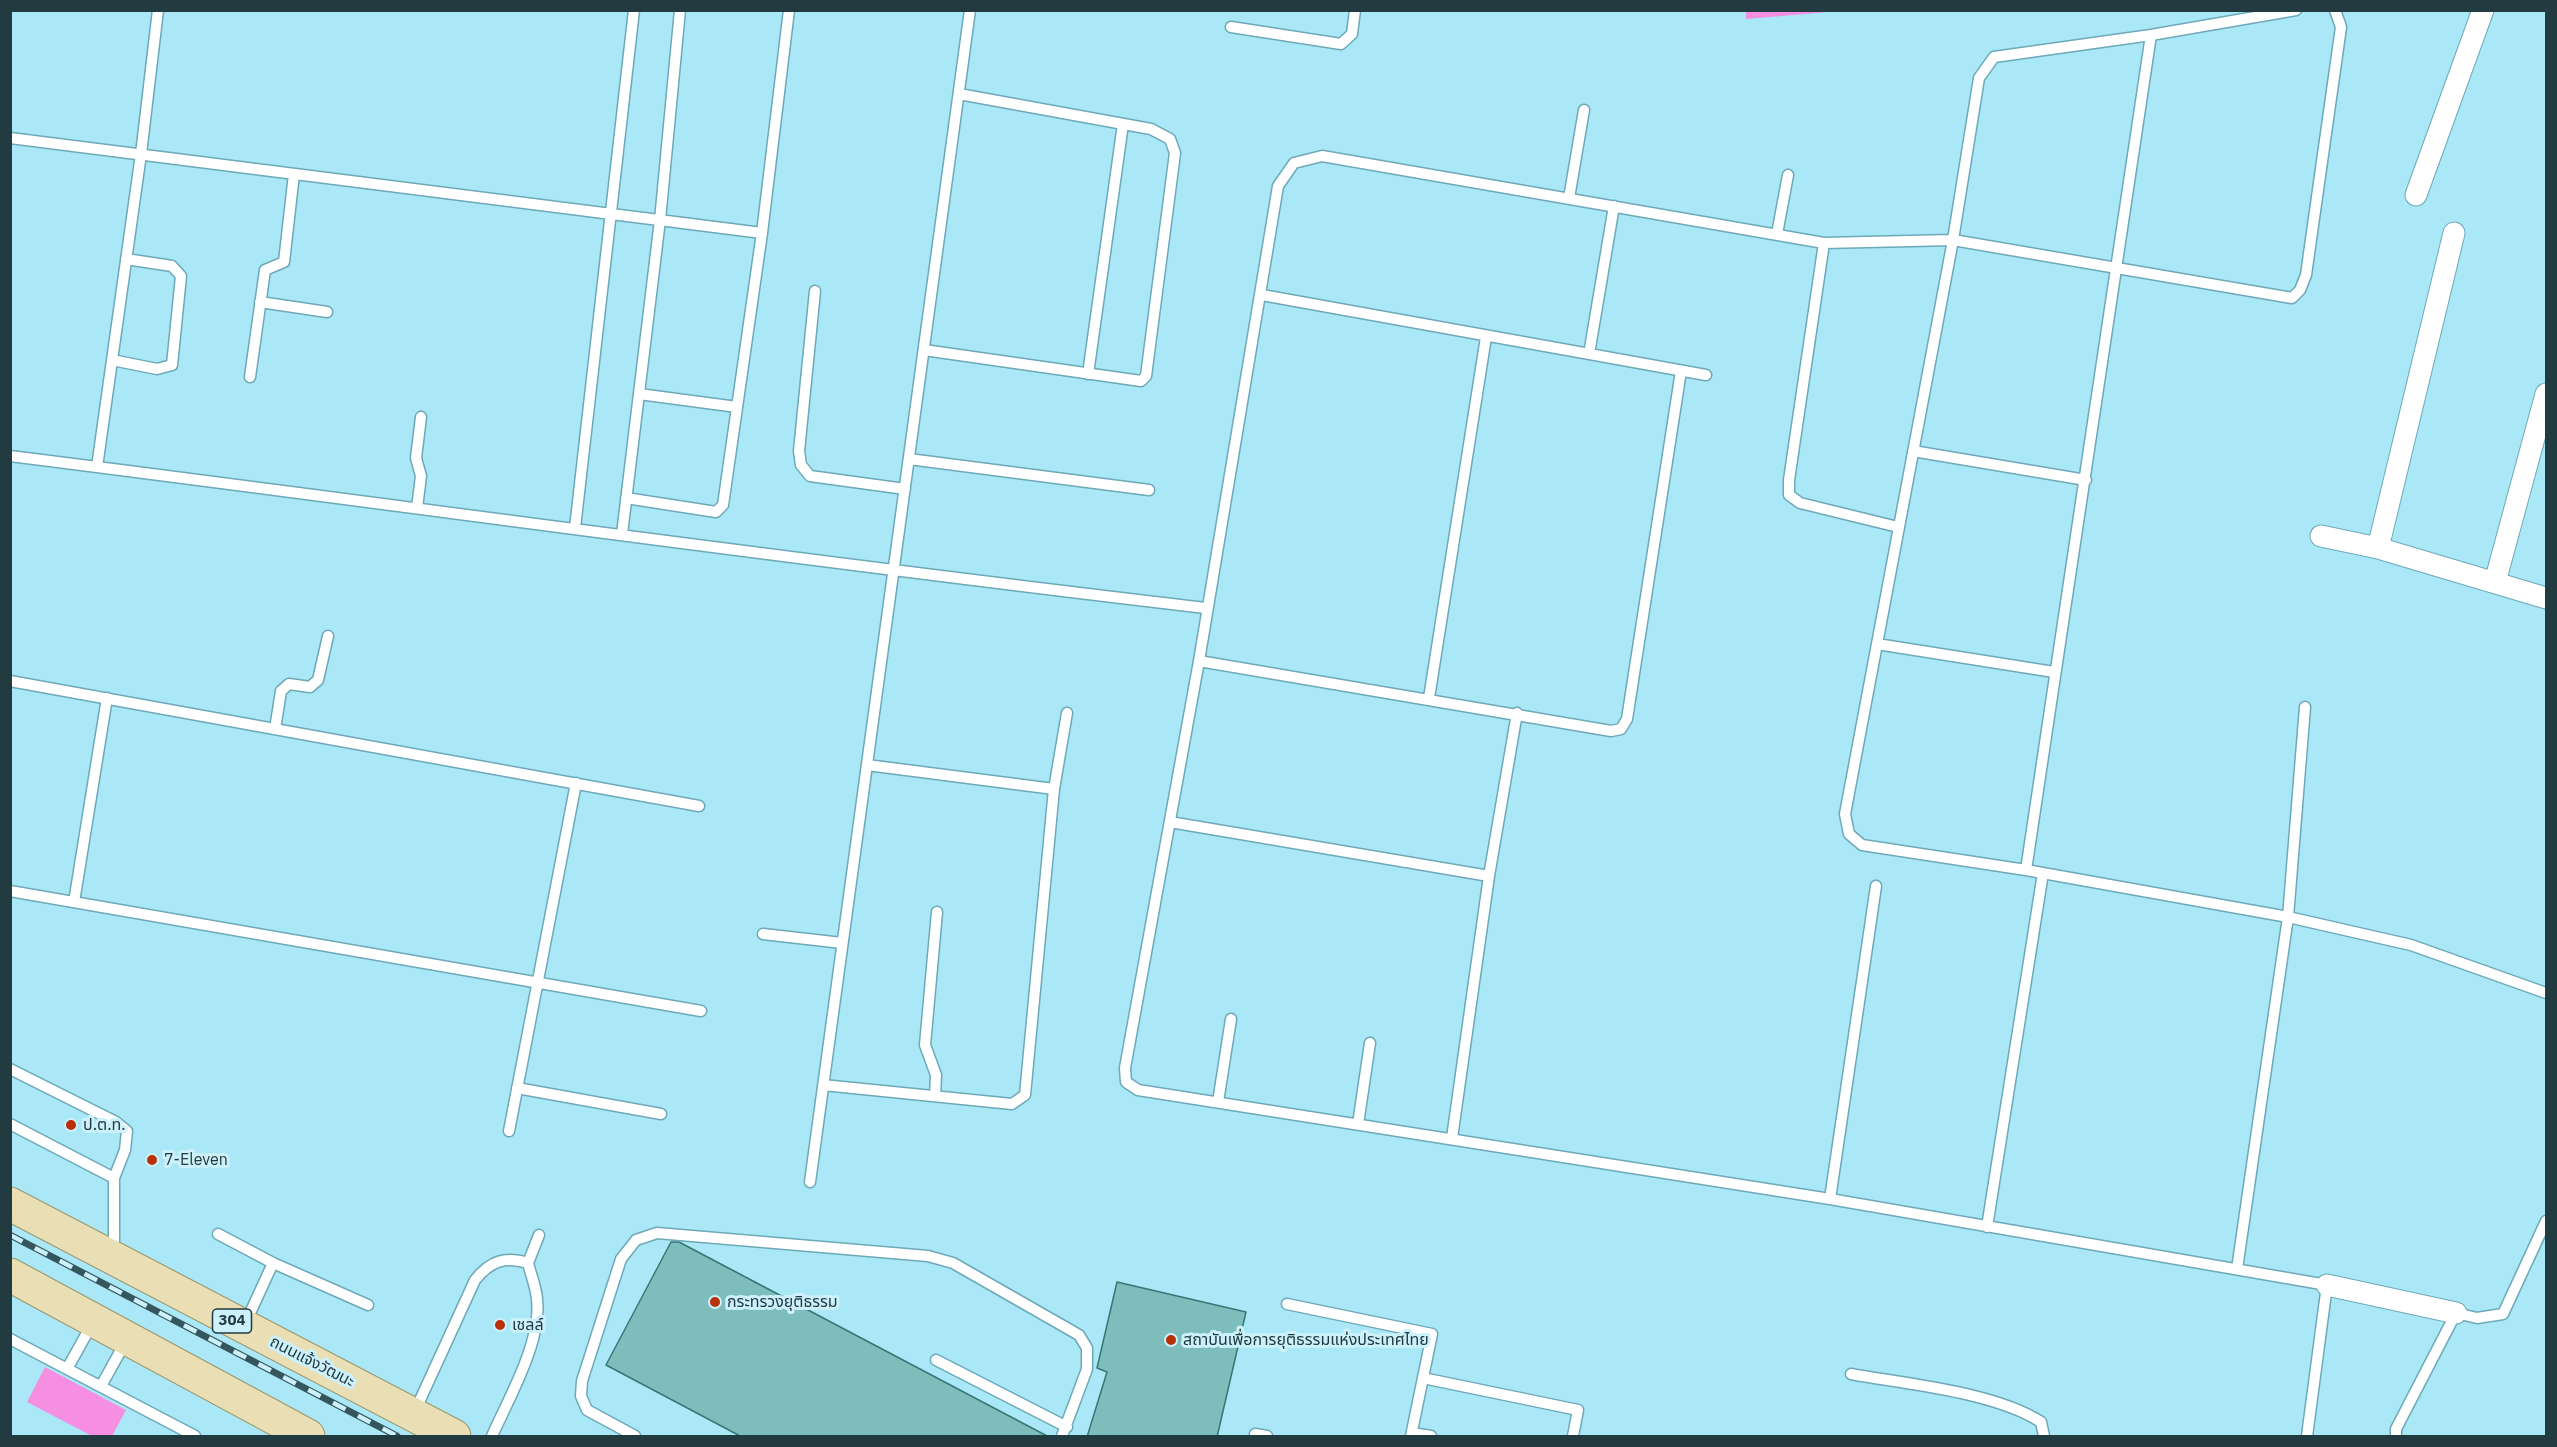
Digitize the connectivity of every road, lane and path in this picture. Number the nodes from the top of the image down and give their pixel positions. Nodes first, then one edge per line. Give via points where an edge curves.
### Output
1 (158, 10) edge
2 (634, 10) edge
3 (680, 10) edge
4 (789, 10) edge
5 (970, 10) edge
6 (1355, 10) edge
7 (2296, 10) edge
8 (2335, 10) edge
9 (2483, 10) edge
10 (1231, 27) dead end
11 (2151, 35) junction
12 (959, 94) junction
13 (1584, 110) dead end
14 (1123, 124) junction
15 (10, 138) edge
16 (141, 154) junction
17 (294, 174) junction
18 (1788, 175) dead end
19 (2416, 195) dead end
20 (1569, 198) junction
21 (1614, 206) junction
22 (613, 215) junction
23 (660, 220) junction
24 (762, 233) junction
25 (2454, 233) dead end
26 (1777, 234) junction
27 (1953, 240) junction
28 (1824, 243) junction
29 (126, 259) junction
30 (2118, 269) junction
31 (815, 291) dead end
32 (1262, 295) junction
33 (260, 302) junction
34 (327, 312) dead end
35 (1486, 337) junction
36 (924, 350) junction
37 (1589, 354) junction
38 (112, 360) junction
39 (1681, 371) junction
40 (1088, 374) junction
41 (1706, 375) dead end
42 (250, 377) dead end
43 (639, 394) junction
44 (2547, 394) edge
45 (737, 407) junction
46 (421, 417) dead end
47 (1913, 451) junction
48 (10, 456) edge
49 (909, 459) junction
50 (97, 467) junction
51 (2086, 480) junction
52 (905, 489) junction
53 (1149, 490) dead end
54 (626, 498) junction
55 (417, 508) junction
56 (1898, 527) junction
57 (575, 528) junction
58 (622, 534) junction
59 (2321, 536) dead end
60 (2378, 548) junction
61 (893, 572) junction
62 (2494, 582) junction
63 (2547, 598) edge
64 (1206, 608) junction
65 (328, 636) dead end
66 (1877, 644) junction
67 (1199, 661) junction
68 (2054, 672) junction
69 (10, 681) edge
70 (107, 698) junction
71 (1429, 698) junction
72 (2306, 707) dead end
73 (1067, 713) dead end
74 (1517, 713) junction
75 (275, 729) junction
76 (867, 765) junction
77 (576, 783) junction
78 (1054, 789) junction
79 (699, 806) dead end
80 (1170, 822) junction
81 (2026, 870) junction
82 (2043, 873) junction
83 (1490, 876) junction
84 (1876, 886) dead end
85 (10, 891) edge
86 (74, 902) junction
87 (937, 912) dead end
88 (2288, 917) junction
89 (763, 933) dead end
90 (842, 943) junction
91 (537, 981) junction
92 (2547, 993) edge
93 (701, 1011) dead end
94 (1231, 1020) dead end
95 (1370, 1042) dead end
96 (10, 1069) edge
97 (823, 1084) junction
98 (517, 1088) junction
99 (935, 1096) junction
100 (1218, 1102) junction
101 (662, 1114) dead end
102 (10, 1124) edge
103 (1358, 1124) junction
104 (509, 1131) dead end
105 (1452, 1138) junction
106 (114, 1178) junction
107 (810, 1182) dead end
108 (1830, 1199) junction
109 (10, 1204) edge
110 (2547, 1221) edge
111 (1987, 1227) junction
112 (218, 1234) dead end
113 (539, 1234) dead end
114 (114, 1259) junction
115 (273, 1263) junction
116 (528, 1263) junction
117 (2237, 1269) junction
118 (10, 1275) edge
119 (2327, 1285) junction
120 (1287, 1304) dead end
121 (368, 1305) dead end
122 (2456, 1313) junction
123 (94, 1320) junction
124 (243, 1327) junction
125 (128, 1338) junction
126 (10, 1339) edge
127 (936, 1360) dead end
128 (67, 1369) junction
129 (1851, 1374) dead end
130 (1423, 1378) junction
131 (101, 1386) junction
132 (413, 1414) junction
133 (1064, 1432) edge
134 (629, 1435) edge
135 (1412, 1435) edge
136 (195, 1437) edge
137 (308, 1437) edge
138 (454, 1437) edge
139 (492, 1437) edge
140 (1431, 1437) edge
141 (1573, 1437) edge
142 (2044, 1437) edge
143 (2307, 1437) edge
144 (2396, 1437) edge

1 - 16 lane
2 - 22 lane
3 - 23 lane
4 - 24 lane
5 - 12 lane
6 - 10 lane via 1352,34 1341,44
7 - 11 lane
8 - 30 lane via 2342,27 2306,275 2300,290 2292,298 2278,297
9 - 19 street
11 - 27 lane via 1994,57 1979,78
11 - 30 lane
12 - 14 lane
12 - 36 lane
13 - 20 lane
14 - 40 lane
14 - 40 lane via 1151,129 1170,139 1175,153 1146,376 1141,381
15 - 16 lane
16 - 17 lane
16 - 29 lane
17 - 22 lane
17 - 33 lane via 284,262 265,270
18 - 26 lane
20 - 21 lane
20 - 32 lane via 1322,156 1294,163 1278,186
21 - 26 lane
21 - 37 lane
22 - 23 lane
22 - 57 lane
23 - 24 lane
23 - 43 lane
24 - 45 lane
25 - 60 street
26 - 28 lane
27 - 28 lane
27 - 30 lane
27 - 47 lane
28 - 56 lane via 1789,495 1800,503
29 - 38 lane
29 - 38 lane via 172,266 181,276 172,365 157,369
30 - 51 lane
31 - 52 lane via 799,451 801,465 810,476
32 - 35 lane
32 - 64 lane
33 - 34 lane
33 - 42 lane
35 - 37 lane
35 - 71 lane
36 - 40 lane
36 - 49 lane
37 - 39 lane
38 - 50 lane
39 - 41 lane
39 - 74 lane via 1627,719 1621,729 1611,731
43 - 45 lane
43 - 54 lane
44 - 62 street
45 - 54 lane via 723,505 716,512
46 - 55 lane via 416,458 421,476
47 - 51 lane
47 - 56 lane
48 - 50 lane
49 - 52 lane
49 - 53 lane
50 - 55 lane
51 - 68 lane
52 - 61 lane
54 - 58 lane
55 - 57 lane
56 - 66 lane
57 - 58 lane
58 - 61 lane
59 - 60 street
60 - 62 street
61 - 64 lane
61 - 76 lane
62 - 63 street
64 - 67 lane
65 - 75 lane via 318,680 310,687 290,684 281,690
66 - 68 lane
66 - 81 lane via 1845,814 1849,834 1862,845
67 - 71 lane
67 - 80 lane
68 - 81 lane
69 - 70 lane
70 - 75 lane
70 - 86 lane
71 - 74 lane
72 - 88 lane
73 - 78 lane
74 - 83 lane
75 - 77 lane
76 - 78 lane
76 - 90 lane
77 - 79 lane
77 - 91 lane
78 - 99 lane via 1025,1095 1012,1104
80 - 83 lane
80 - 100 lane via 1124,1075 1126,1082 1138,1089
81 - 82 lane
82 - 88 lane
82 - 111 lane
83 - 105 lane
84 - 108 lane
85 - 86 lane
86 - 91 lane
87 - 99 lane via 925,1045 936,1075
88 - 92 lane via 2410,945
88 - 117 lane
89 - 90 lane
90 - 97 lane
91 - 93 lane
91 - 98 lane
94 - 100 lane
95 - 103 lane
96 - 106 lane via 127,1131 125,1150
97 - 99 lane
97 - 107 lane
98 - 101 lane
98 - 104 lane
100 - 103 lane
102 - 106 lane
103 - 105 lane
105 - 108 lane
106 - 114 lane
108 - 111 lane
109 - 114 main road, ถนนแจ้งวัฒนะ / 304
110 - 122 lane via 2503,1314 2477,1318
111 - 117 lane
112 - 115 lane
113 - 116 lane
114 - 124 main road, ถนนแจ้งวัฒนะ / 304
115 - 121 lane
115 - 124 lane
116 - 132 lane via 501,1259 479,1274
116 - 139 lane via 537,1299 536,1323
117 - 119 lane
118 - 123 main road
119 - 122 street
119 - 143 lane
120 - 130 lane via 1432,1334
122 - 144 lane via 2396,1429
123 - 125 main road
123 - 128 lane
124 - 132 main road, ถนนแจ้งวัฒนะ / 304
125 - 131 lane
125 - 137 main road
126 - 128 lane
127 - 133 lane
128 - 131 lane
129 - 142 lane via 1997,1401 2025,1411 2041,1422
130 - 135 lane
130 - 141 lane via 1578,1410
131 - 136 lane
132 - 138 main road, ถนนแจ้งวัฒนะ / 304
133 - 134 lane via 1087,1369 1087,1348 1079,1335 953,1263 928,1256 657,1233 636,1240 621,1259 582,1381 581,1396 587,1410
135 - 140 lane

